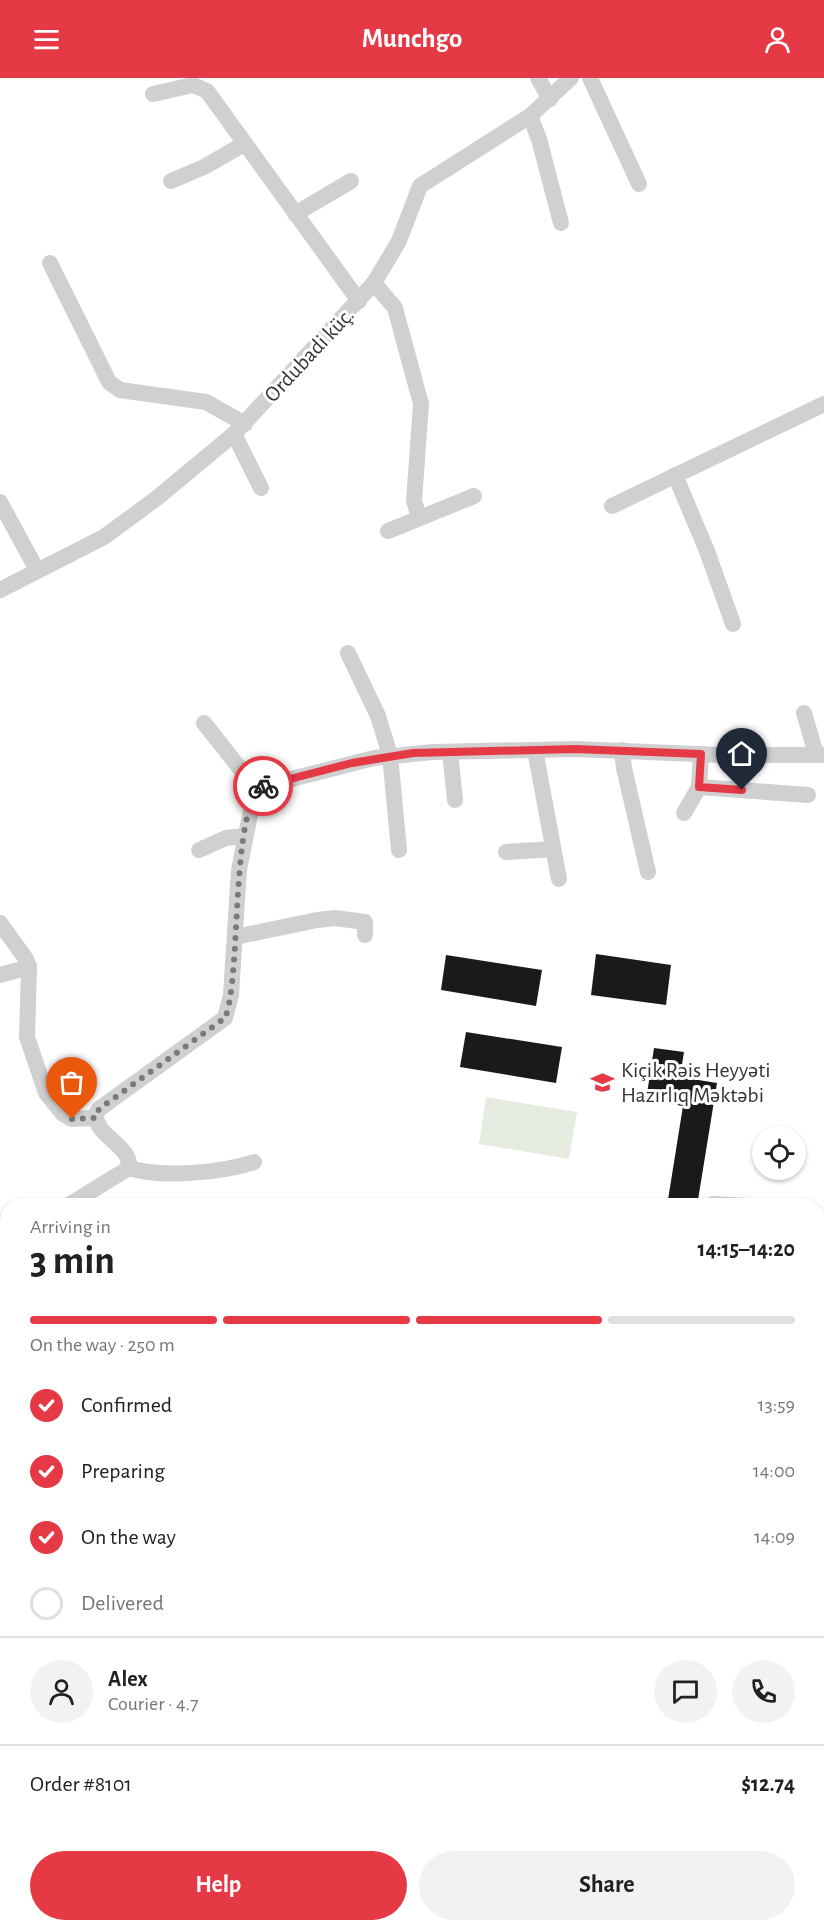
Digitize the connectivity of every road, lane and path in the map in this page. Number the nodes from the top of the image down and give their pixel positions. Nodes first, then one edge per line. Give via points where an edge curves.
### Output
1 (538, 78) edge
2 (571, 78) edge
3 (590, 78) edge
4 (153, 94) dead end
5 (550, 99) junction
6 (530, 116) junction
7 (244, 144) junction
8 (171, 181) dead end
9 (351, 182) dead end
10 (639, 184) dead end
11 (295, 214) junction
12 (561, 223) dead end
13 (50, 263) dead end
14 (374, 283) junction
15 (359, 300) junction
16 (824, 404) edge
17 (239, 429) junction
18 (675, 475) junction
19 (261, 488) dead end
20 (474, 496) dead end
21 (0, 502) edge
22 (612, 506) dead end
23 (419, 517) junction
24 (388, 531) dead end
25 (37, 570) junction
26 (0, 590) edge
27 (733, 624) dead end
28 (348, 653) dead end
29 (804, 713) dead end
30 (204, 723) dead end
31 (536, 750) junction
32 (622, 750) junction
33 (450, 752) junction
34 (701, 754) junction
35 (390, 755) junction
36 (820, 755) edge
37 (699, 787) junction
38 (257, 790) junction
39 (808, 795) dead end
40 (455, 800) dead end
41 (684, 813) dead end
42 (245, 836) junction
43 (553, 849) junction
44 (199, 850) dead end
45 (399, 850) dead end
46 (506, 852) dead end
47 (648, 872) dead end
48 (559, 879) dead end
49 (0, 923) edge
50 (365, 935) dead end
51 (235, 937) junction
52 (29, 968) junction
53 (0, 975) edge
54 (96, 1118) junction
55 (254, 1162) dead end
56 (129, 1168) junction
57 (80, 1198) edge

1 - 5 street
2 - 5 street, Ordubadi küç.
3 - 10 street
4 - 7 street via 193,85 201,87
5 - 6 street, Ordubadi küç.
6 - 12 street
6 - 14 street, Ordubadi küç. via 420,186 399,242
7 - 8 street
7 - 11 street
9 - 11 street
11 - 15 street
13 - 17 street via 109,382 120,390 206,402
14 - 15 street, Ordubadi küç.
14 - 23 street via 395,308 421,404 414,501
15 - 17 street, Ordubadi küç.
16 - 18 street
17 - 19 street
17 - 25 street, Ordubadi küç. via 118,527
18 - 22 street
18 - 27 street
20 - 23 street
21 - 25 street
23 - 24 street
25 - 26 street, Ordubadi küç.
28 - 35 street via 378,716
29 - 36 street
30 - 38 street
31 - 32 street
31 - 33 street
31 - 43 street
32 - 34 street
32 - 47 street
33 - 35 street
33 - 40 street
34 - 36 street
34 - 37 street
35 - 38 street via 267,784
35 - 45 street
37 - 39 street
37 - 41 street
38 - 42 street
42 - 44 street via 226,838
42 - 51 street
43 - 46 street
43 - 48 street
49 - 52 street
50 - 51 street via 365,922 335,918
51 - 54 street via 225,1018 99,1109
52 - 53 street
52 - 54 street via 27,1037 46,1093 72,1119
54 - 56 street via 126,1155
55 - 56 street via 221,1170 149,1173
56 - 57 street

